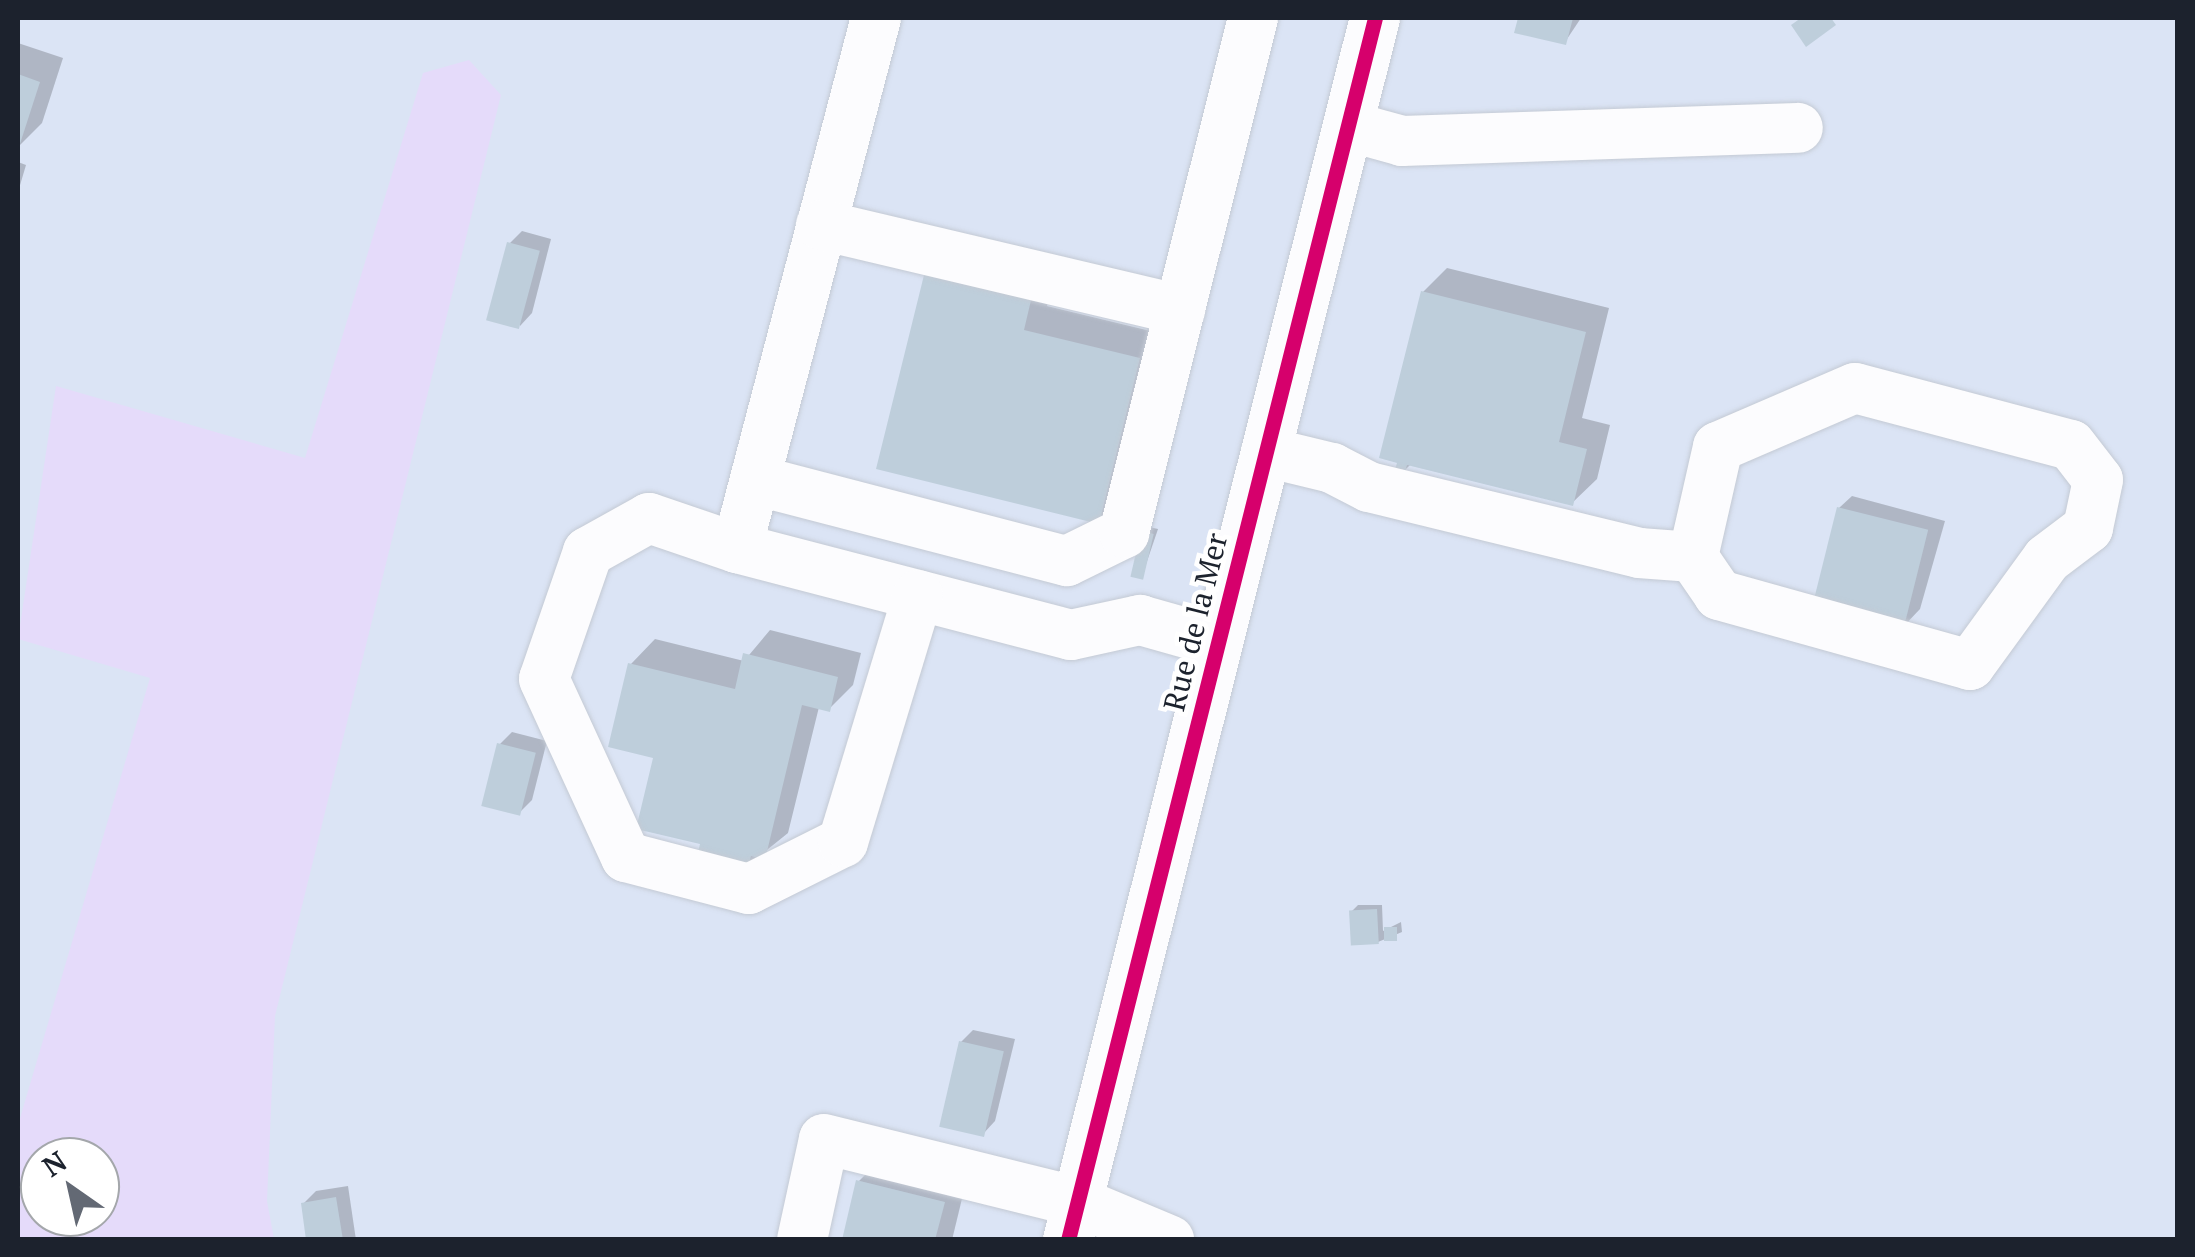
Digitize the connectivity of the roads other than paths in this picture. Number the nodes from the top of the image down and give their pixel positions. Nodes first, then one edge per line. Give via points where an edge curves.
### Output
1 (876, 18) edge
2 (1253, 18) edge
3 (1374, 18) edge
4 (1348, 126) junction
5 (1798, 128) dead end
6 (822, 225) junction
7 (1180, 310) junction
8 (1266, 452) junction
9 (754, 480) junction
10 (737, 548) junction
11 (1694, 556) junction
12 (918, 595) junction
13 (1218, 642) junction
14 (1073, 1221) edge
15 (802, 1240) edge
16 (1169, 1240) edge

1 - 6 street
2 - 7 street
3 - 4 street, Rue de la Mer
4 - 5 street via 1402,141
4 - 8 street, Rue de la Mer
6 - 7 street
6 - 9 street
7 - 9 street via 1124,533 1068,560
8 - 11 street via 1332,468 1369,487 1601,544
8 - 13 street, Rue de la Mer
9 - 10 street
10 - 12 street
10 - 12 street via 649,518 588,552 544,679 626,857 749,888 842,842
11 - 11 street via 1718,447 1855,388 2071,445 2098,480 2088,528 2047,559 1970,664 1719,595
12 - 13 street via 1070,635 1140,620
13 - 14 street, Rue de la Mer
14 - 15 street via 824,1139
14 - 16 street

